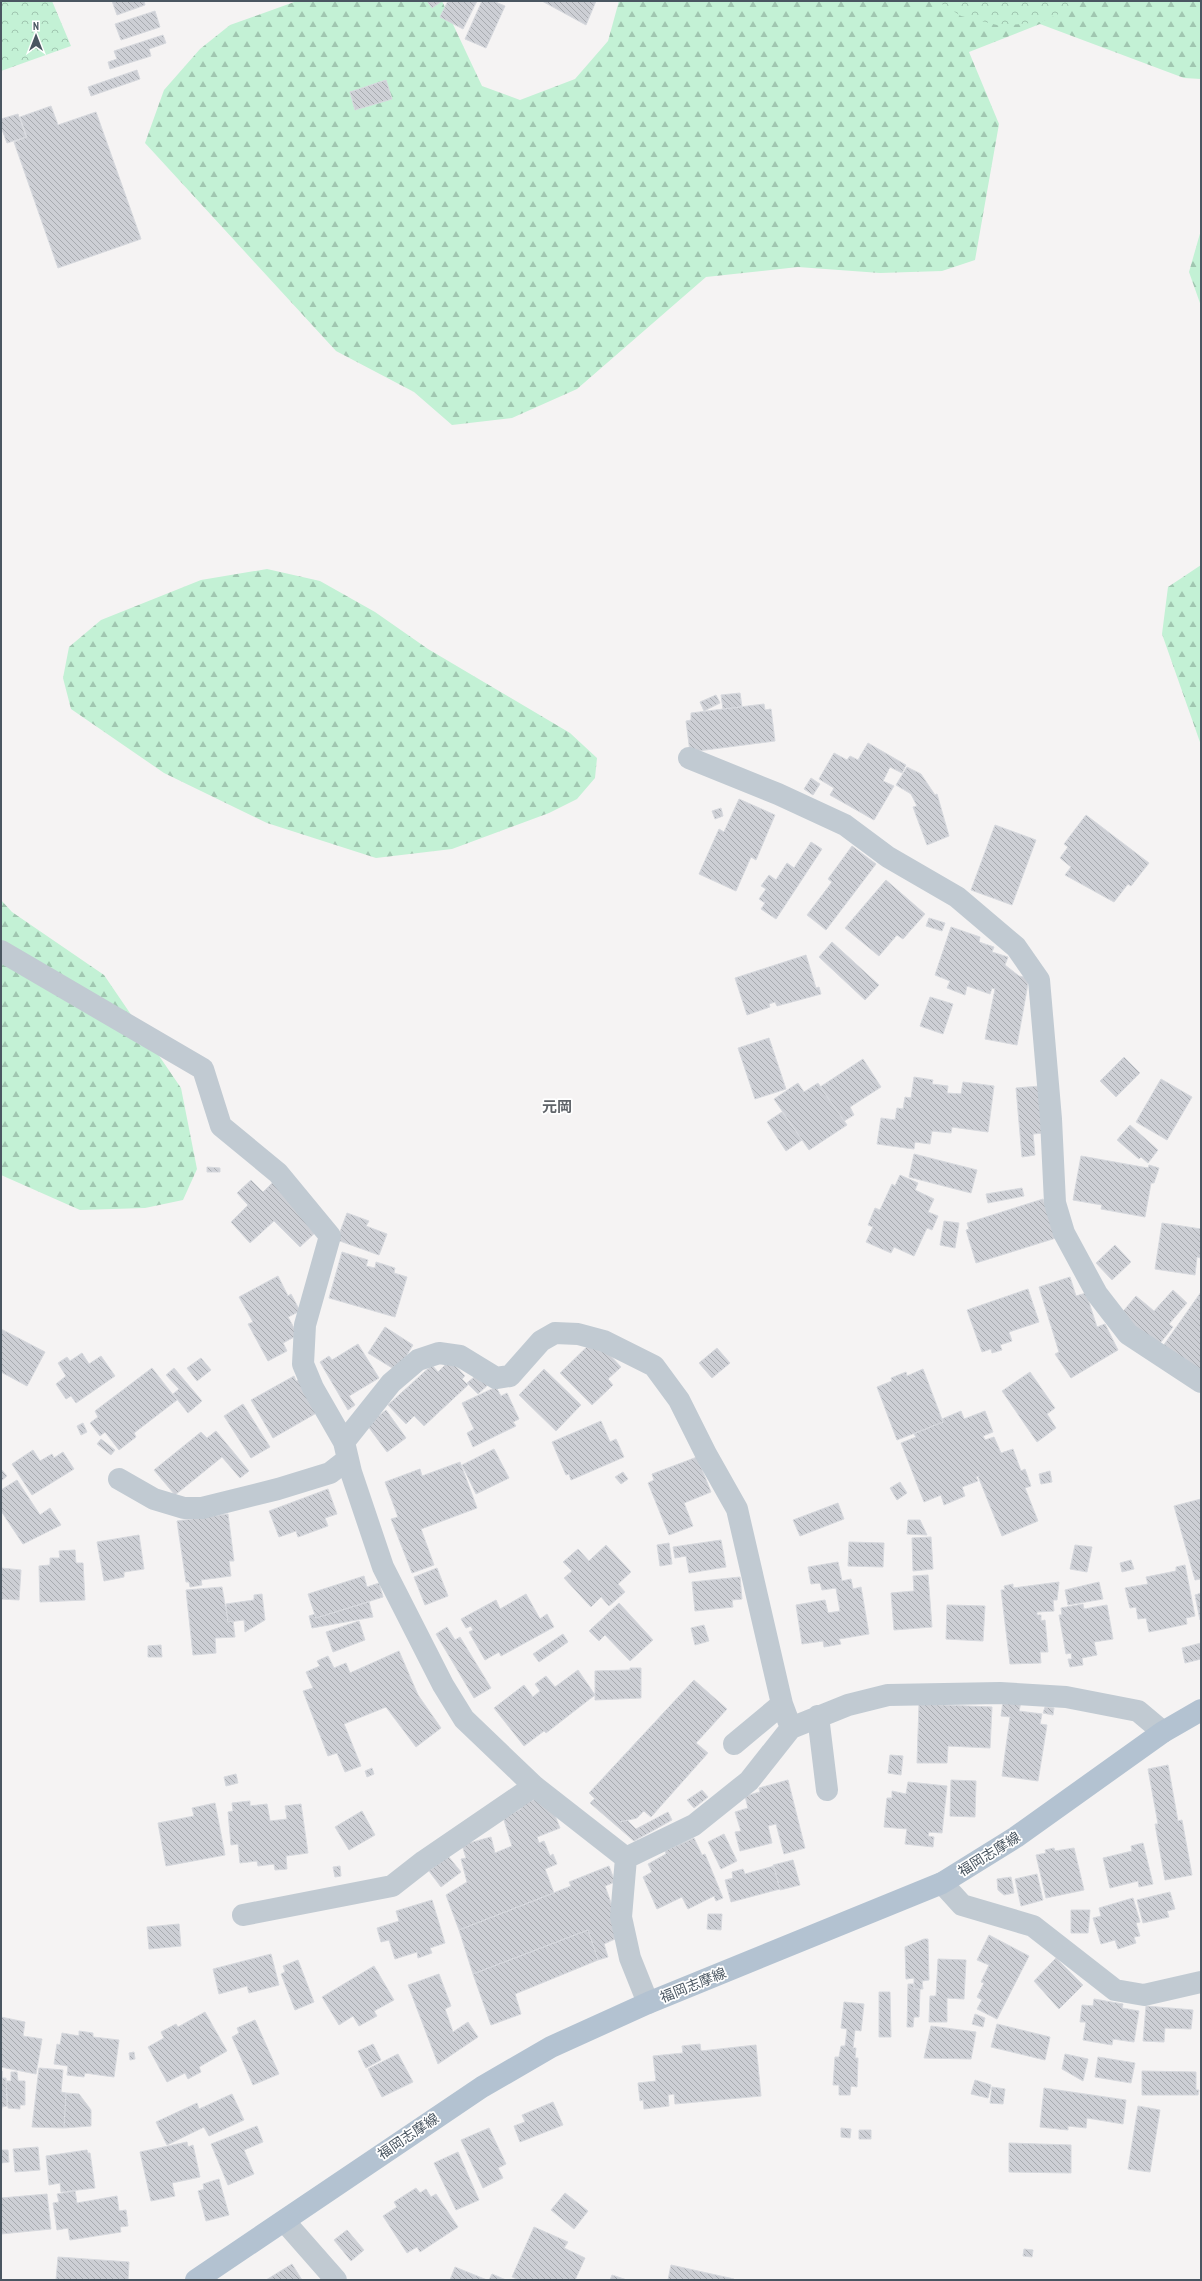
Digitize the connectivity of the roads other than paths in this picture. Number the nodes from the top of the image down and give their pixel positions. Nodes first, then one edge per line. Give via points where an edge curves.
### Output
1 (689, 758) dead end
2 (1, 951) edge
3 (1201, 1382) edge
4 (346, 1451) junction
5 (118, 1479) dead end
6 (782, 1704) junction
7 (1201, 1710) edge
8 (818, 1716) junction
9 (791, 1728) junction
10 (1163, 1732) junction
11 (734, 1744) dead end
12 (534, 1786) junction
13 (827, 1790) dead end
14 (626, 1858) junction
15 (942, 1883) junction
16 (243, 1915) dead end
17 (1201, 1982) edge
18 (648, 2003) junction
19 (285, 2222) junction
20 (196, 2280) edge
21 (336, 2280) edge

1 - 3 street via 778,794 845,825 888,858 957,897 1016,947 1039,980 1051,1119 1055,1203 1064,1233 1097,1294 1128,1334
2 - 4 street via 203,1069 221,1126 278,1174 330,1236 305,1325 303,1364
4 - 5 street via 330,1473 278,1490 202,1508 184,1508 154,1499
4 - 6 street via 391,1383 418,1360 439,1353 460,1356 496,1378 510,1376 541,1341 555,1333 578,1334 604,1341 654,1366 679,1400 737,1509
4 - 12 street via 383,1567 443,1685 464,1719
6 - 9 street
6 - 11 street
7 - 10 main road, 福岡志摩線
8 - 9 street
8 - 10 street via 888,1695 1000,1693 1066,1697 1138,1710
8 - 13 street
9 - 14 street via 749,1781 694,1825
10 - 15 main road, 福岡志摩線 via 1016,1838
12 - 14 street
12 - 16 street via 424,1861 392,1886
14 - 18 street via 621,1917 630,1958
15 - 17 street via 962,1905 1033,1926 1115,1990 1144,1995
15 - 18 main road, 福岡志摩線
18 - 19 main road, 福岡志摩線 via 551,2047 482,2087
19 - 20 main road, 福岡志摩線
19 - 21 street

